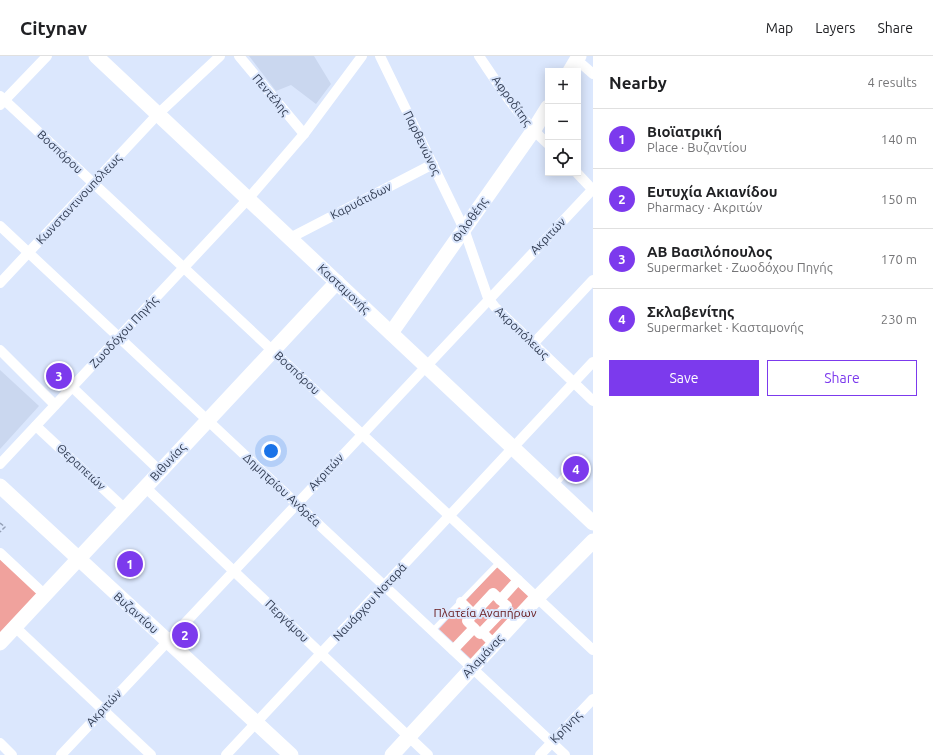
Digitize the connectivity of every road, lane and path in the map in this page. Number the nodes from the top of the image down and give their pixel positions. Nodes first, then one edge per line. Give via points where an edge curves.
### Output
1 (47, 56) edge
2 (96, 56) edge
3 (220, 56) edge
4 (239, 56) edge
5 (362, 56) edge
6 (380, 56) edge
7 (479, 56) edge
8 (576, 62) edge
9 (593, 74) edge
10 (1, 100) edge
11 (545, 112) edge
12 (158, 114) junction
13 (533, 131) junction
14 (304, 134) junction
15 (545, 141) edge
16 (433, 164) junction
17 (580, 176) edge
18 (94, 184) junction
19 (593, 189) edge
20 (248, 199) junction
21 (0, 226) edge
22 (464, 229) junction
23 (290, 238) junction
24 (29, 253) junction
25 (184, 268) junction
26 (593, 280) edge
27 (337, 282) junction
28 (0, 283) edge
29 (488, 298) junction
30 (391, 333) junction
31 (119, 337) junction
32 (533, 344) junction
33 (0, 350) edge
34 (273, 351) junction
35 (593, 362) edge
36 (426, 365) junction
37 (574, 383) junction
38 (72, 387) junction
39 (593, 401) edge
40 (55, 405) junction
41 (208, 420) junction
42 (36, 426) junction
43 (362, 434) junction
44 (514, 448) junction
45 (0, 464) edge
46 (160, 471) junction
47 (565, 474) dead end
48 (0, 486) edge
49 (554, 486) junction
50 (145, 487) junction
51 (297, 504) junction
52 (125, 509) junction
53 (449, 516) junction
54 (593, 522) edge
55 (0, 523) edge
56 (0, 532) edge
57 (593, 542) edge
58 (0, 553) edge
59 (78, 559) junction
60 (499, 562) junction
61 (234, 570) junction
62 (518, 580) junction
63 (384, 586) junction
64 (45, 595) junction
65 (538, 598) junction
66 (461, 602) junction
67 (502, 604) junction
68 (473, 614) junction
69 (517, 619) junction
70 (15, 627) junction
71 (478, 630) junction
72 (432, 631) junction
73 (168, 641) junction
74 (0, 643) edge
75 (494, 644) junction
76 (453, 650) junction
77 (593, 650) edge
78 (321, 654) junction
79 (472, 668) junction
80 (593, 699) edge
81 (102, 710) junction
82 (256, 723) junction
83 (409, 736) junction
84 (0, 743) edge
85 (552, 743) junction
86 (290, 754) edge
87 (12, 755) edge
88 (61, 755) edge
89 (151, 755) edge
90 (226, 755) edge
91 (392, 755) edge
92 (428, 755) edge
93 (540, 755) edge
94 (565, 755) edge

1 - 10 street
2 - 12 street, Κασταμονής
3 - 12 street, Κωνσταντινουπόλεως
4 - 14 street, Πεντέλης
5 - 14 street, Ζωοδόχου Πηγής
6 - 16 street, Παρθενώνος
7 - 13 street, Αφροδίτης
8 - 9 street
10 - 18 street, Βοσπόρου
11 - 13 street, Φιλοθέης
12 - 18 street, Κωνσταντινουπόλεως
12 - 20 street, Κασταμονής
13 - 15 street, Αφροδίτης
13 - 22 street, Φιλοθέης
14 - 20 street, Ζωοδόχου Πηγής
16 - 22 street, Παρθενώνος
16 - 23 street, Καρυάτιδων
17 - 19 street
18 - 24 street, Κωνσταντινουπόλεως
18 - 25 street, Βοσπόρου
19 - 29 street, Ακριτών
20 - 23 street, Κασταμονής
20 - 25 street, Ζωοδόχου Πηγής
21 - 24 street, Δημητρίου Ανδρέα
22 - 29 street, Ακροπόλεως
22 - 30 street, Φιλοθέης
23 - 27 street, Κασταμονής
24 - 28 street, Κωνσταντινουπόλεως
24 - 31 street, Δημητρίου Ανδρέα
25 - 31 street, Ζωοδόχου Πηγής
25 - 34 street, Βοσπόρου
26 - 32 street
27 - 30 street, Κασταμονής
27 - 34 street, Βιθυνίας
29 - 32 street, Ακροπόλεως
29 - 36 street, Ακριτών
30 - 36 street, Κασταμονής
31 - 38 street, Ζωοδόχου Πηγής
31 - 41 street, Δημητρίου Ανδρέα
32 - 37 street, Ακροπόλεως
33 - 40 street
34 - 41 street, Βιθυνίας
34 - 43 street, Βοσπόρου
35 - 37 street, Ναυάρχου Νοταρά
36 - 43 street, Ακριτών
36 - 44 street, Κασταμονής
37 - 39 street, Ακροπόλεως
37 - 44 street, Ναυάρχου Νοταρά
38 - 40 street, Ζωοδόχου Πηγής
38 - 46 street
40 - 42 street, Ζωοδόχου Πηγής
41 - 46 street, Βιθυνίας
41 - 51 street, Δημητρίου Ανδρέα
42 - 45 street, Ζωοδόχου Πηγής
42 - 52 street, Θεραπειών
43 - 51 street, Ακριτών
43 - 53 street, Βοσπόρου
44 - 49 street, Κασταμονής
44 - 53 street, Ναυάρχου Νοταρά
46 - 50 street, Βιθυνίας
47 - 49 lane
48 - 59 street, Βυζαντίου
49 - 54 street, Κασταμονής
50 - 52 street, Βιθυνίας
50 - 61 street, Περγάμου
51 - 61 street, Ακριτών
51 - 63 street, Δημητρίου Ανδρέα
52 - 59 street, Βιθυνίας
53 - 60 street, Βοσπόρου
53 - 63 street, Ναυάρχου Νοταρά
55 - 56 path via 5,527
57 - 65 street, Αλαμάνας
58 - 64 street
59 - 64 street, Βιθυνίας
59 - 73 street, Βυζαντίου
60 - 62 street, Βοσπόρου
60 - 66 lane
61 - 73 street, Ακριτών
61 - 78 street, Περγάμου
62 - 65 street, Βοσπόρου
62 - 67 street
63 - 72 street, Δημητρίου Ανδρέα
63 - 78 street, Ναυάρχου Νοταρά
64 - 70 street, Βιθυνίας
65 - 69 street, Αλαμάνας
65 - 77 street, Βοσπόρου
66 - 68 street
66 - 72 lane
67 - 68 street via 493,593
67 - 69 street
67 - 71 street
68 - 71 street via 467,621
69 - 75 street, Αλαμάνας
70 - 74 street, Βιθυνίας
70 - 81 street
71 - 75 street
71 - 76 street
72 - 76 street, Δημητρίου Ανδρέα
73 - 81 street, Ακριτών
73 - 82 street, Βυζαντίου
75 - 79 street, Αλαμάνας
76 - 79 street, Δημητρίου Ανδρέα
78 - 82 street, Ναυάρχου Νοταρά
78 - 83 street, Περγάμου
79 - 83 street, Αλαμάνας
79 - 85 street, Δημητρίου Ανδρέα
80 - 85 street, Κρήνης
81 - 88 street, Ακριτών
81 - 89 street
82 - 86 street, Βυζαντίου
82 - 90 street, Ναυάρχου Νοταρά
83 - 91 street, Αλαμάνας
83 - 92 street, Περγάμου
84 - 87 street
85 - 93 street, Κρήνης
85 - 94 street, Δημητρίου Ανδρέα

